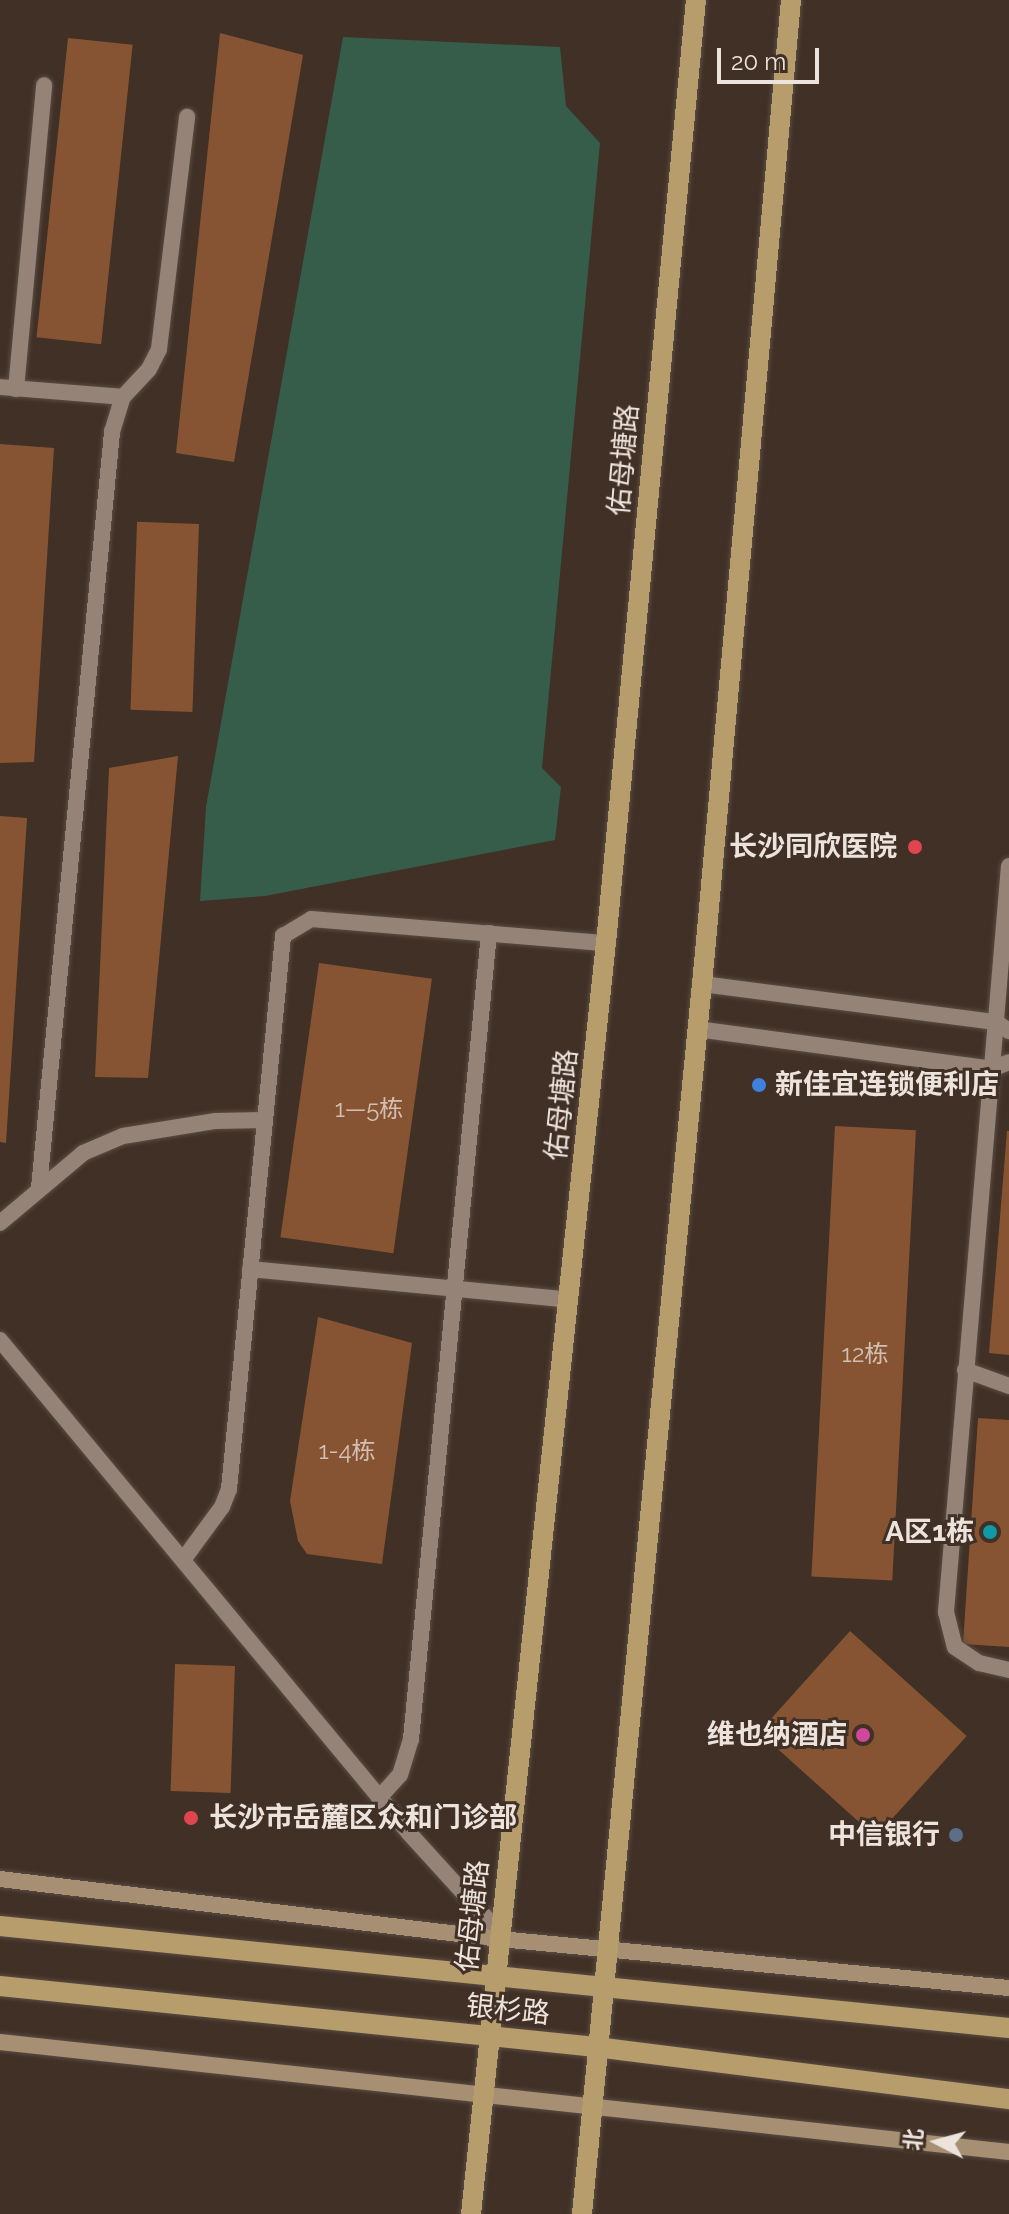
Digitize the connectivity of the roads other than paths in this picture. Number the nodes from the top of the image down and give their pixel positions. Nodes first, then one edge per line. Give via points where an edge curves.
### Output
1 (696, 0) edge
2 (791, 0) edge
3 (44, 85) dead end
4 (187, 117) dead end
5 (8, 388) edge
6 (123, 397) junction
7 (1009, 866) edge
8 (489, 933) junction
9 (606, 943) junction
10 (702, 984) junction
11 (1002, 1027) edge
12 (697, 1029) junction
13 (1009, 1062) edge
14 (991, 1069) junction
15 (264, 1120) junction
16 (39, 1188) junction
17 (0, 1223) edge
18 (250, 1269) junction
19 (455, 1287) junction
20 (570, 1300) junction
21 (0, 1340) edge
22 (965, 1370) junction
23 (1009, 1386) edge
24 (183, 1560) junction
25 (1009, 1670) edge
26 (379, 1798) junction
27 (0, 1879) edge
28 (0, 1926) edge
29 (499, 1935) junction
30 (608, 1950) junction
31 (495, 1978) junction
32 (0, 1986) edge
33 (602, 1988) junction
34 (1009, 1988) edge
35 (1009, 2028) edge
36 (488, 2036) junction
37 (0, 2042) edge
38 (596, 2047) junction
39 (481, 2093) junction
40 (1009, 2099) edge
41 (591, 2105) junction
42 (1009, 2152) edge
43 (471, 2214) edge
44 (582, 2214) edge

1 - 9 main road, 佑母塘路
2 - 10 main road
3 - 5 street
4 - 6 street via 159,349
5 - 6 street
6 - 16 street via 112,432
7 - 11 street
8 - 9 street
8 - 15 street via 311,919 294,926 283,936 279,957
8 - 19 street
9 - 20 main road, 佑母塘路
10 - 11 street
10 - 12 main road
11 - 14 street
12 - 14 street
12 - 30 main road
13 - 14 street
14 - 22 street
15 - 16 street via 216,1121 123,1136 83,1153
15 - 18 street
16 - 17 street
18 - 19 street
18 - 24 street via 229,1489
19 - 20 street
19 - 26 street via 411,1739 400,1775
20 - 29 main road, 佑母塘路
21 - 24 street
22 - 23 street
22 - 25 street via 946,1612 955,1647 979,1663
24 - 26 street
26 - 29 street
27 - 29 street
28 - 31 main road, 银杉路
29 - 30 street
29 - 31 main road, 佑母塘路
30 - 33 main road
30 - 34 street
31 - 33 main road, 银杉路
31 - 36 main road, 佑母塘路
32 - 36 main road, 银杉路
33 - 35 main road, 银杉路
33 - 38 main road
36 - 38 main road, 银杉路
36 - 39 main road, 佑母塘路
37 - 39 street
38 - 40 main road, 银杉路
38 - 41 main road
39 - 41 street
39 - 43 main road, 佑母塘路
41 - 42 street
41 - 44 main road

